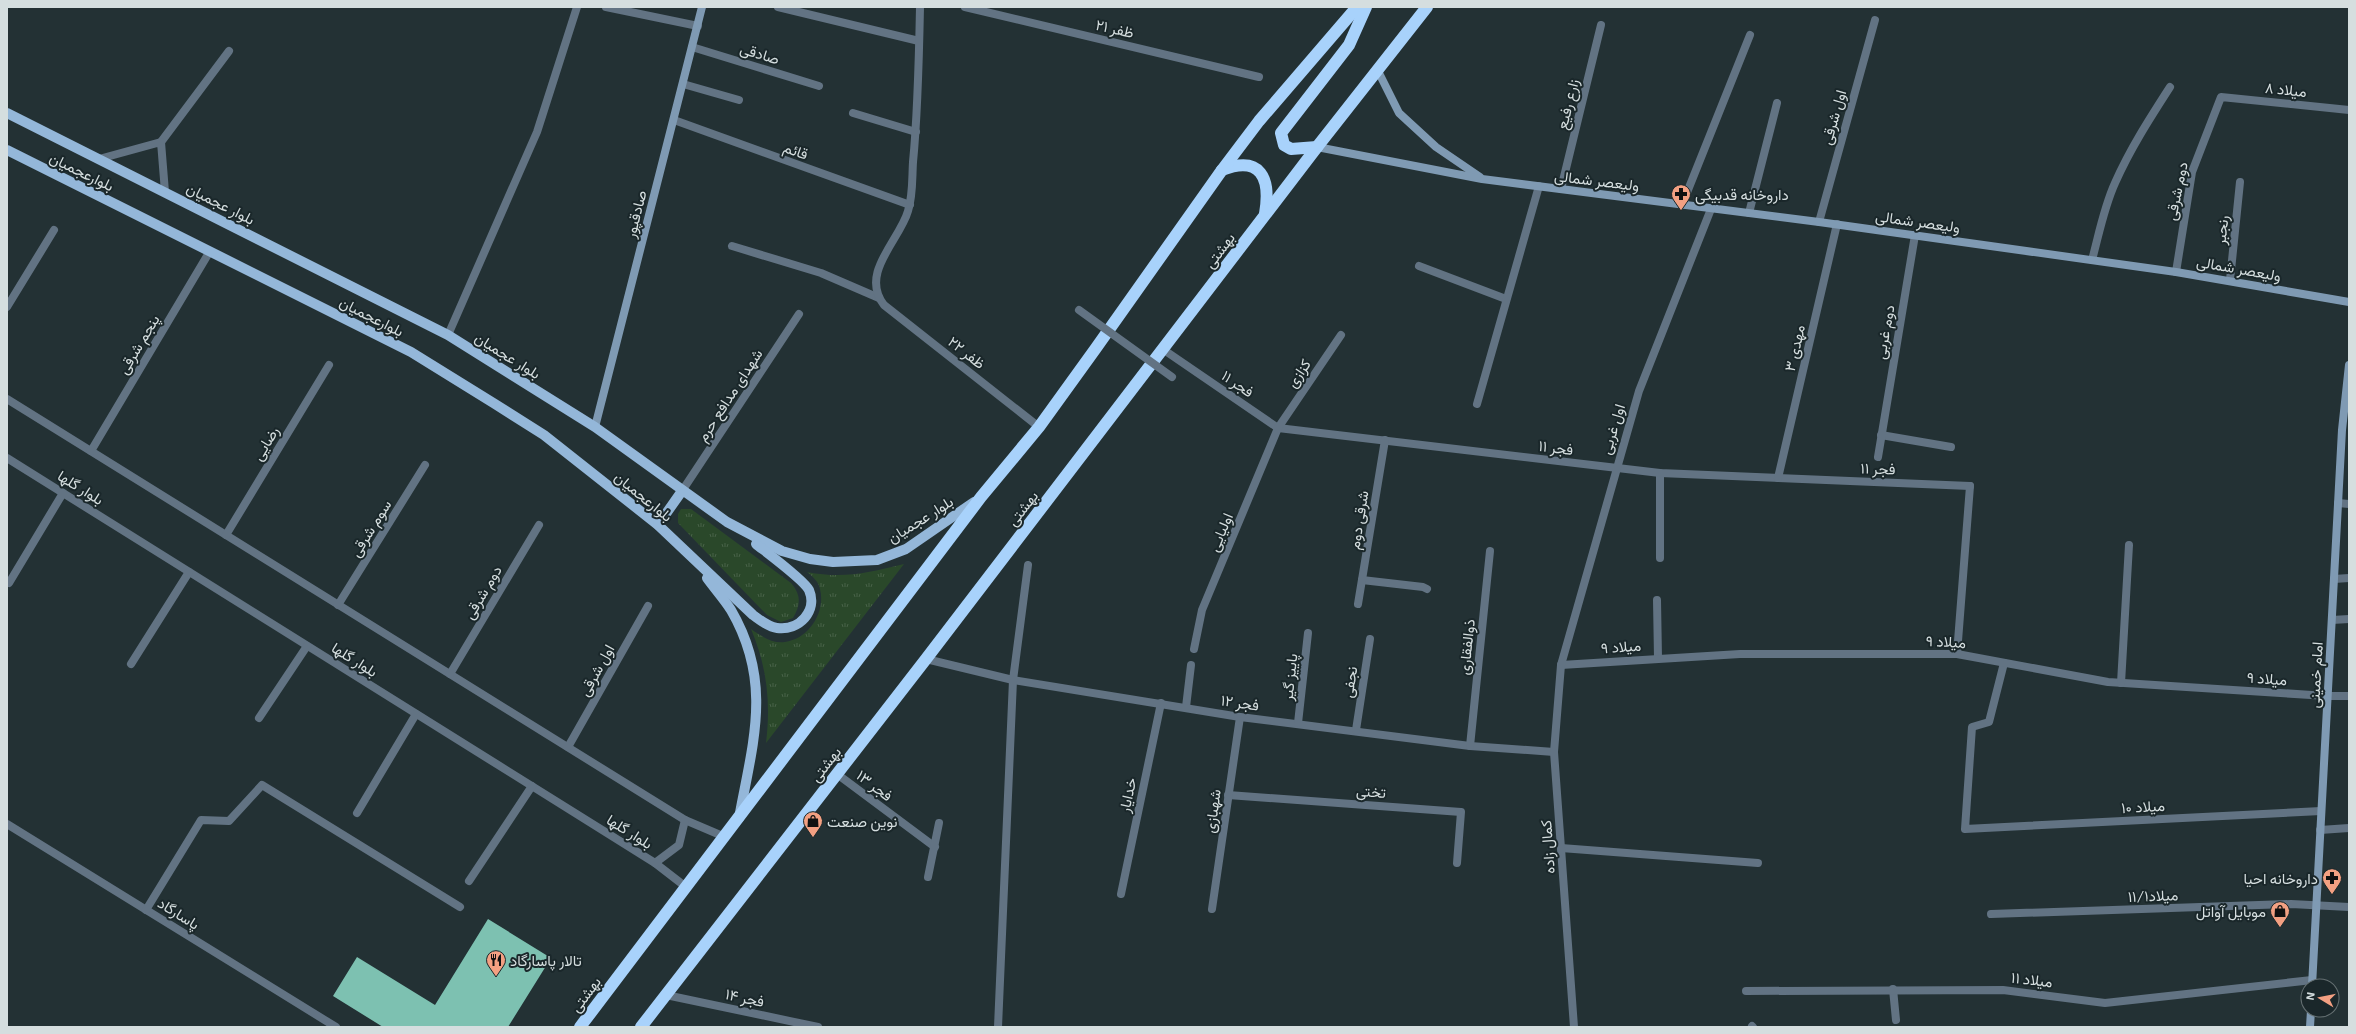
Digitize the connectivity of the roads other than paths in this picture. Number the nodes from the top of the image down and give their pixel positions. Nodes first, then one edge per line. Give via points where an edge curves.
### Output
1 (577, 7) edge
2 (606, 7) edge
3 (702, 7) edge
4 (778, 7) edge
5 (920, 7) edge
6 (966, 7) edge
7 (1357, 7) edge
8 (1366, 7) edge
9 (1428, 7) edge
10 (1875, 20) dead end
11 (1601, 25) dead end
12 (698, 26) junction
13 (1750, 35) dead end
14 (919, 41) junction
15 (692, 47) junction
16 (229, 51) dead end
17 (1378, 71) junction
18 (1259, 77) dead end
19 (683, 84) junction
20 (819, 86) dead end
21 (2170, 87) dead end
22 (2221, 97) joint
23 (739, 100) dead end
24 (1777, 103) dead end
25 (2349, 110) edge
26 (7, 113) edge
27 (853, 113) dead end
28 (674, 120) junction
29 (916, 132) junction
30 (161, 142) junction
31 (1316, 148) junction
32 (7, 150) edge
33 (100, 159) junction
34 (1222, 170) junction
35 (1482, 179) junction
36 (2240, 182) dead end
37 (1539, 186) junction
38 (1561, 189) junction
39 (165, 192) junction
40 (1682, 205) junction
41 (910, 206) junction
42 (1711, 208) junction
43 (1749, 213) junction
44 (1265, 215) junction
45 (1819, 222) junction
46 (1836, 224) junction
47 (54, 230) dead end
48 (1915, 235) junction
49 (732, 246) dead end
50 (210, 251) junction
51 (2092, 260) junction
52 (1419, 266) dead end
53 (2176, 272) junction
54 (2230, 280) junction
55 (879, 298) junction
56 (1506, 299) junction
57 (2349, 302) edge
58 (7, 307) edge
59 (1079, 310) dead end
60 (799, 314) dead end
61 (1341, 334) dead end
62 (448, 335) junction
63 (1164, 350) junction
64 (329, 365) dead end
65 (2349, 365) edge
66 (1172, 377) dead end
67 (7, 399) edge
68 (1477, 404) dead end
69 (595, 427) junction
70 (1039, 427) junction
71 (1278, 428) junction
72 (2345, 430) edge
73 (1881, 435) junction
74 (1385, 440) junction
75 (1951, 447) dead end
76 (91, 451) junction
77 (1878, 457) dead end
78 (7, 458) edge
79 (425, 465) dead end
80 (1615, 468) junction
81 (1660, 473) junction
82 (1778, 478) junction
83 (682, 491) junction
84 (63, 493) junction
85 (981, 497) junction
86 (2338, 503) junction
87 (2349, 504) edge
88 (727, 522) junction
89 (539, 524) dead end
90 (658, 525) junction
91 (226, 535) junction
92 (2129, 545) dead end
93 (1490, 551) dead end
94 (691, 558) junction
95 (1660, 558) dead end
96 (1028, 565) dead end
97 (189, 572) junction
98 (2349, 578) edge
99 (2334, 579) junction
100 (1362, 580) junction
101 (9, 583) dead end
102 (1427, 589) dead end
103 (1657, 600) dead end
104 (1358, 604) dead end
105 (338, 605) junction
106 (648, 606) dead end
107 (2349, 619) edge
108 (2332, 620) junction
109 (1308, 633) dead end
110 (1370, 639) dead end
111 (307, 646) junction
112 (1194, 649) dead end
113 (1957, 654) junction
114 (1658, 658) junction
115 (926, 659) junction
116 (2004, 663) junction
117 (131, 664) dead end
118 (1191, 665) dead end
119 (1561, 665) junction
120 (450, 674) junction
121 (1013, 680) junction
122 (2120, 683) junction
123 (2327, 696) junction
124 (2349, 696) edge
125 (1161, 703) junction
126 (1186, 707) junction
127 (416, 714) junction
128 (1240, 717) junction
129 (259, 718) dead end
130 (1298, 723) junction
131 (1356, 730) junction
132 (1470, 746) junction
133 (568, 747) junction
134 (1554, 752) junction
135 (837, 774) junction
136 (532, 786) junction
137 (1228, 796) junction
138 (2321, 811) junction
139 (357, 813) dead end
140 (738, 818) junction
141 (685, 820) junction
142 (939, 823) dead end
143 (7, 824) edge
144 (2349, 828) edge
145 (2320, 830) junction
146 (725, 837) junction
147 (935, 847) junction
148 (1561, 848) junction
149 (655, 863) junction
150 (1457, 863) dead end
151 (1758, 863) dead end
152 (928, 877) dead end
153 (469, 881) dead end
154 (686, 888) junction
155 (1121, 894) dead end
156 (2316, 905) junction
157 (460, 907) dead end
158 (2349, 907) edge
159 (1212, 909) dead end
160 (146, 910) junction
161 (1991, 914) dead end
162 (2312, 978) edge
163 (2300, 984) edge
164 (1893, 989) junction
165 (1746, 991) dead end
166 (666, 995) junction
167 (1896, 1020) dead end
168 (336, 1027) edge
169 (580, 1027) edge
170 (641, 1027) edge
171 (818, 1027) edge
172 (998, 1027) edge
173 (1574, 1027) edge

1 - 62 street via 537,132
2 - 12 street
3 - 12 main road, صادقپور
4 - 14 street
5 - 14 street
6 - 18 street, ظفر ۲۱
7 - 34 highway, بهشتی via 1259,121
8 - 31 highway via 1349,45 1282,133 1284,145 1291,149
9 - 17 highway, بهشتی
10 - 45 street, اول شرقی
11 - 38 street, زارع رفیع
12 - 15 main road, صادقپور
13 - 40 street
14 - 29 street
15 - 19 main road, صادقپور
15 - 20 street, صادقی
16 - 30 street
17 - 31 highway, بهشتی
17 - 35 main road via 1399,113 1436,146
19 - 23 street
19 - 28 main road, صادقپور
21 - 51 street via 2135,143 2115,184 2105,209
22 - 25 street, میلاد ۸
22 - 53 street, دوم شرقی via 2192,172
24 - 43 street
26 - 33 main road, بلوار عجمیان
27 - 29 street
28 - 41 street, قائم
28 - 69 main road, صادقپور
29 - 41 street
30 - 33 street
30 - 39 street
31 - 35 main road, ولیعصر شمالی
31 - 44 highway, بهشتی
32 - 50 main road, بلوارعجمیان
33 - 39 main road, بلوار عجمیان
34 - 44 highway via 1237,164 1247,164 1259,171 1268,196
34 - 70 highway, بهشتی
35 - 37 main road, ولیعصر شمالی
36 - 54 street, رنجبر
37 - 38 main road, ولیعصر شمالی
37 - 56 street
38 - 40 main road, ولیعصر شمالی
39 - 62 main road, بلوار عجمیان
40 - 42 main road, ولیعصر شمالی
41 - 55 street via 880,264 877,277
42 - 43 main road, ولیعصر شمالی
42 - 80 street, اول غربی via 1639,391
43 - 45 main road, ولیعصر شمالی
44 - 63 highway, بهشتی
45 - 46 main road, ولیعصر شمالی
46 - 48 main road, ولیعصر شمالی
46 - 82 street, مهدی ۳
47 - 58 street
48 - 51 main road, ولیعصر شمالی
48 - 73 street, دوم غربی
49 - 55 street via 821,273
50 - 76 street, پنجم شرقی
50 - 90 main road, بلوارعجمیان via 411,352 544,435
51 - 53 main road, ولیعصر شمالی
52 - 56 street
53 - 54 main road, ولیعصر شمالی
54 - 57 main road, ولیعصر شمالی
55 - 70 street, ظفر ۲۲ via 884,305
56 - 68 street
59 - 66 street, bridge
60 - 83 street, شهدای مدافع حرم
61 - 71 street, کزازی
62 - 69 main road, بلوار عجمیان
63 - 71 street, فجر ۱۱
63 - 115 highway, بهشتی
64 - 91 street, رضایی
65 - 72 main road, امام خمینی
67 - 76 street
69 - 83 main road, بلوار عجمیان
70 - 85 highway, بهشتی
71 - 74 street, فجر ۱۱
71 - 112 street, اولیایی via 1202,610
72 - 86 main road, امام خمینی
73 - 75 street
73 - 77 street, دوم غربی
74 - 80 street, فجر ۱۱
74 - 100 street, شرقی دوم
76 - 91 street
78 - 84 street, بلوار گلها
79 - 105 street, سوم شرقی
80 - 81 street, فجر ۱۱
80 - 119 street, اول غربی
81 - 82 street, فجر ۱۱
81 - 95 street
82 - 113 street, فجر ۱۱ via 1970,486
83 - 88 main road, بلوار عجمیان
83 - 90 main road
84 - 97 street, بلوار گلها
84 - 101 street
85 - 88 main road, بلوار عجمیان via 906,549 877,560 833,562 810,559 768,545
85 - 140 highway, بهشتی
86 - 87 street
86 - 99 main road, امام خمینی
88 - 94 main road via 809,589 812,603 810,614 802,622 789,627 768,626 753,616
89 - 120 street, دوم شرقی
90 - 94 main road, بلوارعجمیان
91 - 105 street
92 - 122 street
93 - 132 street, ذوالفقاری
94 - 140 main road via 730,610 746,642 753,664 758,694 756,725
96 - 121 street
97 - 111 street, بلوار گلها
97 - 117 street
98 - 99 street
99 - 108 main road, امام خمینی
100 - 102 street
100 - 104 street, شرقی دوم
103 - 114 street
105 - 120 street
106 - 133 street, اول شرقی
107 - 108 street
108 - 123 main road, امام خمینی
109 - 130 street, پاییز گیر
110 - 131 street, نجفی
111 - 127 street, بلوار گلها
111 - 129 street
113 - 114 street, میلاد ۹ via 1740,654
113 - 116 street, میلاد ۹
114 - 119 street, میلاد ۹
115 - 121 street, فجر ۱۲
115 - 135 highway, بهشتی
116 - 122 street, میلاد ۹
116 - 138 street, میلاد ۱۰ via 1989,722 1972,727 1965,829
118 - 126 street
119 - 134 street, کمال زاده
120 - 133 street
121 - 125 street, فجر ۱۲
121 - 172 street
122 - 123 street, میلاد ۹
123 - 124 street, میلاد ۹
123 - 138 main road, امام خمینی
125 - 126 street, فجر ۱۲
125 - 155 street, خدایار
126 - 128 street, فجر ۱۲
127 - 136 street, بلوار گلها
127 - 139 street
128 - 130 street, فجر ۱۲
128 - 137 street, شهبازی
130 - 131 street, فجر ۱۲
131 - 132 street, فجر ۱۲
132 - 134 street, فجر ۱۲
133 - 141 street
134 - 148 street, کمال زاده
135 - 147 street, فجر ۱۳
135 - 166 highway, بهشتی
136 - 149 street, بلوار گلها
136 - 153 street
137 - 150 street, تختی via 1461,812
137 - 159 street, شهبازی
138 - 145 main road, امام خمینی
140 - 146 highway, بهشتی
141 - 146 street
141 - 149 street via 679,845
142 - 147 street
143 - 160 street, پاسارگاد
144 - 145 street
145 - 156 main road, امام خمینی
146 - 154 highway, بهشتی
147 - 152 street
148 - 151 street
148 - 173 street, کمال زاده
149 - 154 street, بلوار گلها
154 - 169 highway, بهشتی
156 - 158 street, میلاد۱۱/۱
156 - 161 street, میلاد۱۱/۱
156 - 162 main road, امام خمینی
157 - 160 street via 262,785 229,821 201,820
160 - 168 street, پاسارگاد
163 - 164 street, میلاد ۱۱ via 2104,1002 2003,990
164 - 165 street, میلاد ۱۱
164 - 167 street
166 - 170 highway, بهشتی
166 - 171 street, فجر ۱۴

